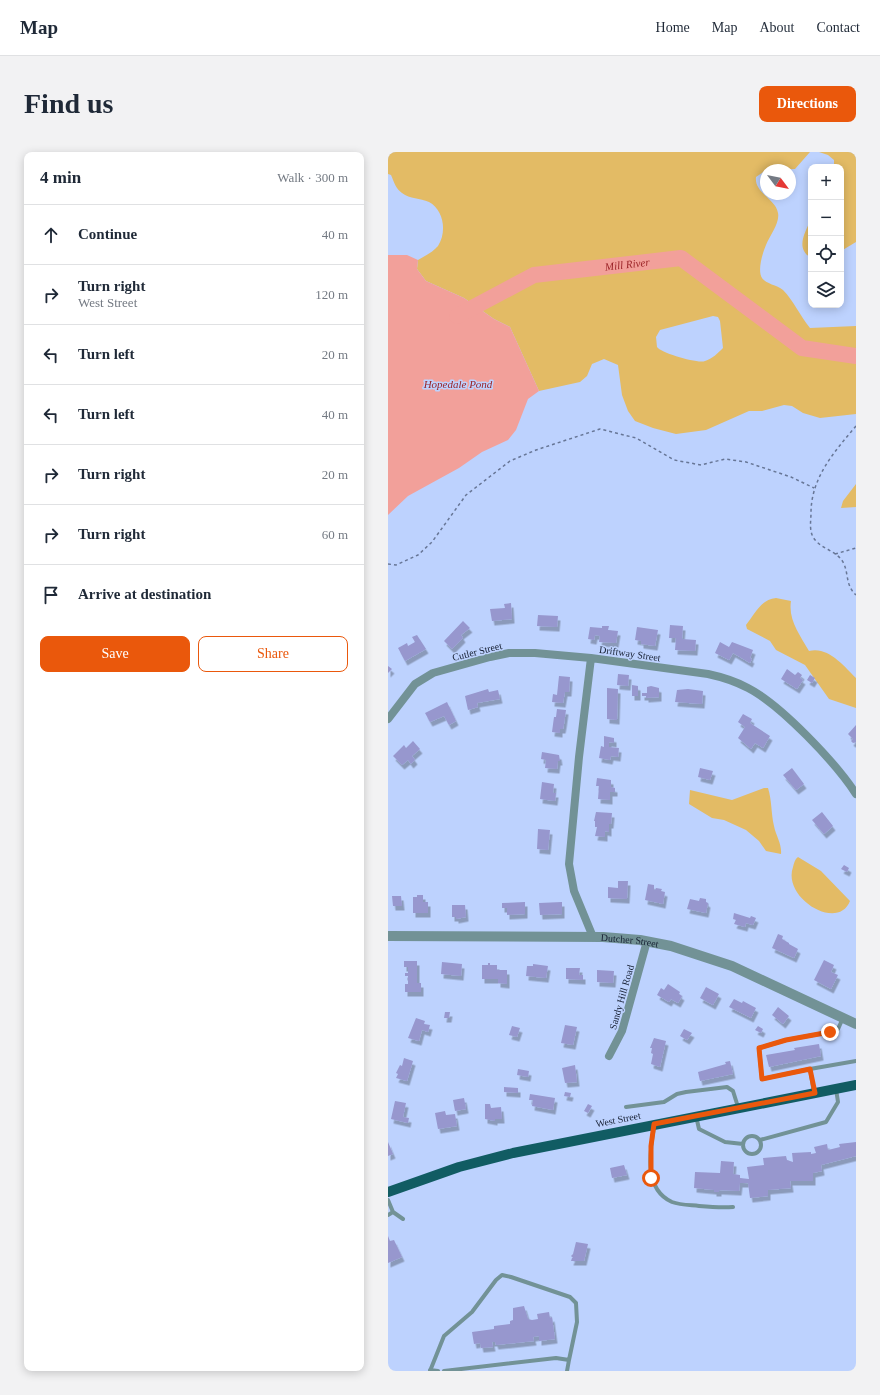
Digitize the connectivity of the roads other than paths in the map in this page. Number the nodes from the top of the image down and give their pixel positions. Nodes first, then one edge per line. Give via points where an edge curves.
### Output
1 (591, 658) junction
2 (388, 719) edge
3 (856, 794) edge
4 (388, 936) edge
5 (593, 937) junction
6 (647, 941) junction
7 (843, 1018) junction
8 (856, 1024) edge
9 (609, 1056) dead end
10 (856, 1061) edge
11 (810, 1069) junction
12 (856, 1085) edge
13 (836, 1089) junction
14 (815, 1093) junction
15 (626, 1107) dead end
16 (738, 1108) junction
17 (696, 1116) junction
18 (654, 1124) junction
19 (760, 1140) junction
20 (743, 1144) junction
21 (388, 1192) edge
22 (388, 1200) edge
23 (733, 1207) dead end
24 (393, 1212) junction
25 (388, 1215) edge
26 (403, 1219) dead end
27 (569, 1360) junction
28 (430, 1370) edge
29 (438, 1371) edge
30 (444, 1371) edge
31 (567, 1371) edge

1 - 2 street, Cutler Street via 509,653 439,671 416,683
1 - 3 street, Driftway Street via 724,677 749,688 795,725
1 - 5 street, Driftway Street via 569,864 574,891
4 - 5 street, Dutcher Street
5 - 6 street, Dutcher Street
6 - 7 street, Dutcher Street via 732,966
6 - 9 street, Sandy Hill Road via 622,1031
7 - 8 street, Dutcher Street
7 - 11 lane via 838,1029 830,1032 759,1048 762,1079
10 - 11 lane
11 - 14 lane
12 - 13 main road, West Street
13 - 14 main road, West Street
13 - 19 lane via 838,1102 826,1122
14 - 16 main road, West Street
15 - 16 lane via 664,1102 676,1094 686,1092 727,1087 732,1089
16 - 17 main road, West Street
17 - 18 main road, West Street
17 - 20 lane via 699,1129 725,1142
18 - 21 main road, West Street via 459,1167
18 - 23 lane via 651,1178 660,1192 671,1201 680,1204
19 - 20 lane via 750,1136
19 - 20 lane via 760,1150 754,1155 744,1151
22 - 24 lane
24 - 25 lane
24 - 26 lane
27 - 28 lane via 577,1317 577,1307 573,1299 502,1275 472,1312 444,1336
27 - 30 lane via 556,1358
27 - 31 lane
28 - 29 lane

